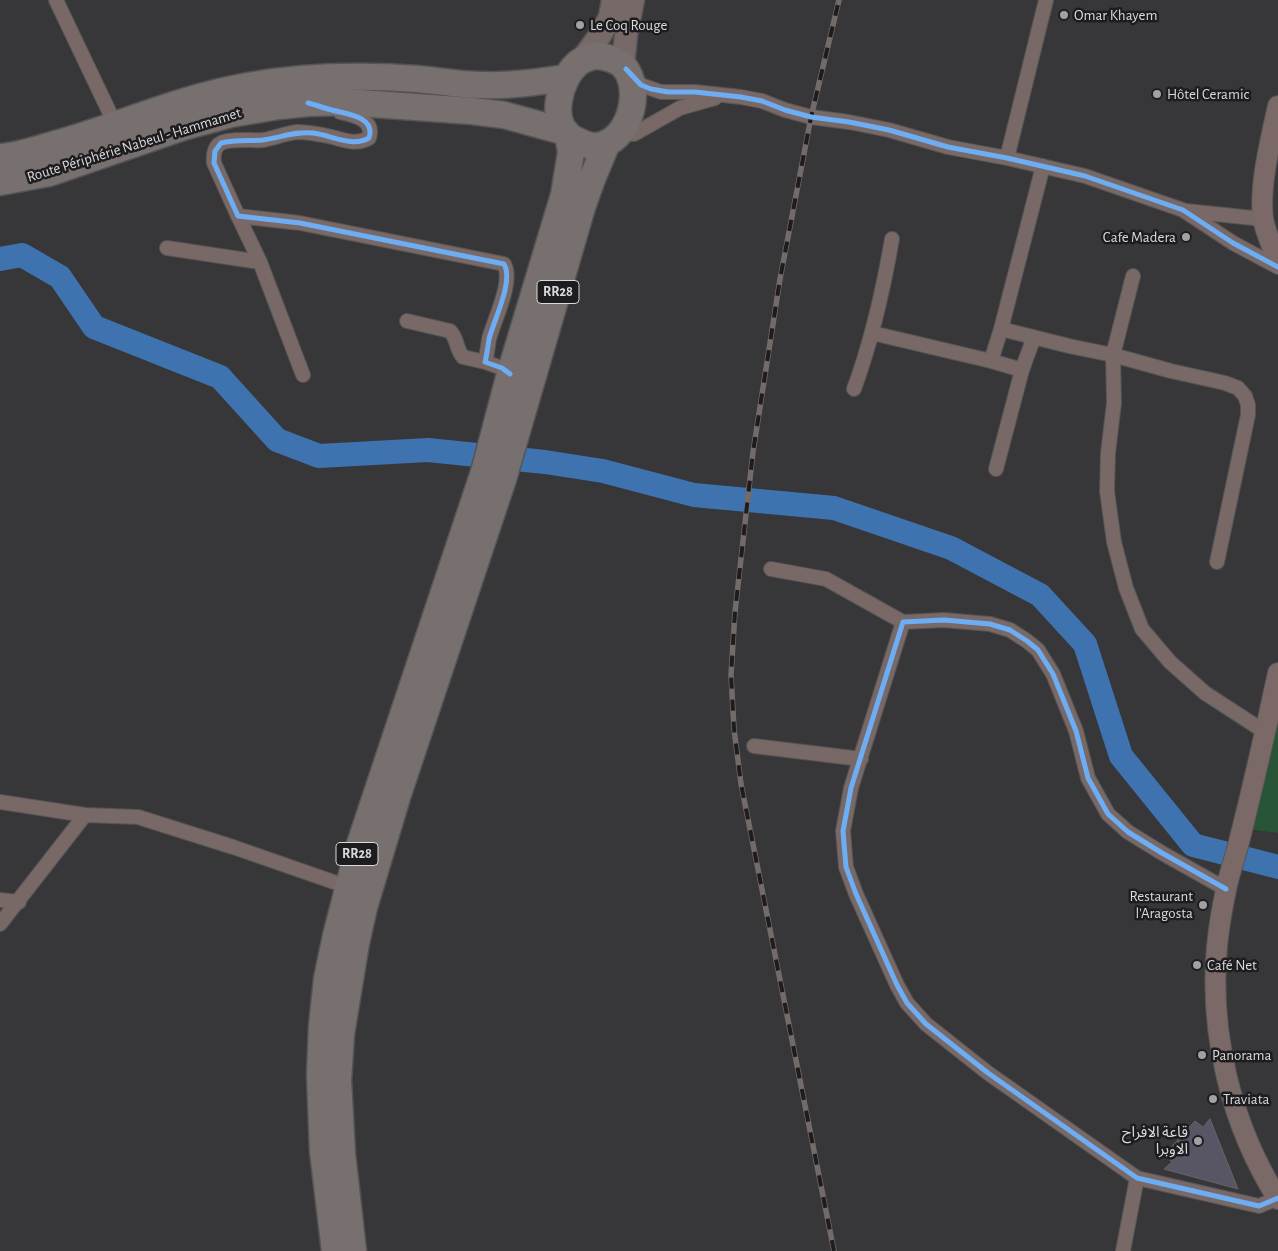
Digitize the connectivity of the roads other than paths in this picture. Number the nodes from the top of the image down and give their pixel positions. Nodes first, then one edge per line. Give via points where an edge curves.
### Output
1 (56, 0) edge
2 (613, 0) edge
3 (633, 0) edge
4 (1046, 0) edge
5 (624, 68) junction
6 (573, 69) junction
7 (726, 95) junction
8 (308, 103) junction
9 (1278, 106) edge
10 (116, 126) junction
11 (567, 134) junction
12 (613, 138) junction
13 (0, 157) edge
14 (1007, 158) junction
15 (1043, 166) junction
16 (0, 182) edge
17 (1183, 210) junction
18 (238, 216) junction
19 (1263, 219) junction
20 (892, 239) dead end
21 (167, 248) dead end
22 (260, 262) junction
23 (1278, 262) edge
24 (1278, 267) edge
25 (1133, 276) dead end
26 (407, 321) dead end
27 (1001, 329) junction
28 (872, 333) junction
29 (1034, 337) junction
30 (1114, 355) junction
31 (991, 361) junction
32 (485, 362) junction
33 (1022, 370) junction
34 (510, 374) junction
35 (302, 375) dead end
36 (854, 389) dead end
37 (503, 441) junction
38 (996, 470) dead end
39 (1217, 562) dead end
40 (771, 569) dead end
41 (903, 622) junction
42 (1278, 673) edge
43 (1265, 732) junction
44 (754, 746) dead end
45 (861, 759) junction
46 (0, 802) edge
47 (84, 815) junction
48 (1228, 882) junction
49 (358, 891) junction
50 (0, 900) edge
51 (18, 902) junction
52 (0, 924) edge
53 (1137, 1178) junction
54 (1278, 1199) edge
55 (335, 1251) edge
56 (353, 1251) edge
57 (1123, 1251) edge

1 - 10 street
2 - 6 main road, RR28 via 610,17 601,34
3 - 5 main road, RR28
4 - 14 street
5 - 6 highway via 606,56 594,56
5 - 7 street via 641,85 651,89
5 - 12 highway, RR28 via 633,96 629,116
6 - 10 highway, Route Périphérie Nabeul - Hammamet via 519,84 481,86 370,77 281,81 221,91
6 - 11 highway, RR28 via 561,90 558,108
7 - 12 street via 680,108 634,134
7 - 14 street via 762,101 811,117 873,127 948,147
8 - 11 highway, Route Périphérie Nabeul - Hammamet via 345,102 472,111 504,115
8 - 16 highway, Route Périphérie Nabeul - Hammamet via 231,114 49,173
8 - 18 street via 363,119 368,126 369,138 357,142 296,132 264,140 221,143 215,151 214,163
9 - 19 street via 1264,181
10 - 13 highway, Route Périphérie Nabeul - Hammamet
11 - 12 highway via 582,144 596,146
11 - 34 highway, RR28 via 571,152 564,195
12 - 37 highway, RR28 via 592,179
14 - 15 street
15 - 17 street via 1085,176
15 - 27 street
17 - 19 street
17 - 24 street via 1232,243
18 - 22 street
18 - 32 street via 300,223 502,263 507,276
19 - 23 street
20 - 28 street
21 - 22 street
22 - 35 street
25 - 30 street
26 - 32 street via 450,331 463,357
27 - 29 street
27 - 31 street
28 - 31 street
28 - 36 street
29 - 30 street
29 - 33 street
30 - 39 street via 1225,383 1238,388 1245,396 1248,415
30 - 43 street via 1108,491 1114,542 1126,588 1142,629 1170,662 1205,693
31 - 33 street
32 - 34 street
33 - 38 street
34 - 37 highway, RR28
37 - 49 highway, RR28 via 397,797
40 - 41 street via 826,579
41 - 45 street
41 - 48 street via 944,620 990,624 1010,630 1027,641 1038,650 1054,674 1076,731 1088,778 1108,814 1136,838
42 - 43 street
43 - 48 street
44 - 45 street
45 - 53 street via 843,831 846,867 907,1003 926,1024 988,1073
46 - 47 street
47 - 49 street via 138,817
47 - 51 street
48 - 54 street via 1217,945 1215,985 1220,1041 1231,1094 1248,1145
49 - 55 highway, RR28 via 336,936 322,1026 323,1151
49 - 56 highway, RR28 via 356,943 341,1034 339,1071 342,1154
50 - 51 street
51 - 52 street
53 - 54 street via 1260,1206
53 - 57 street

